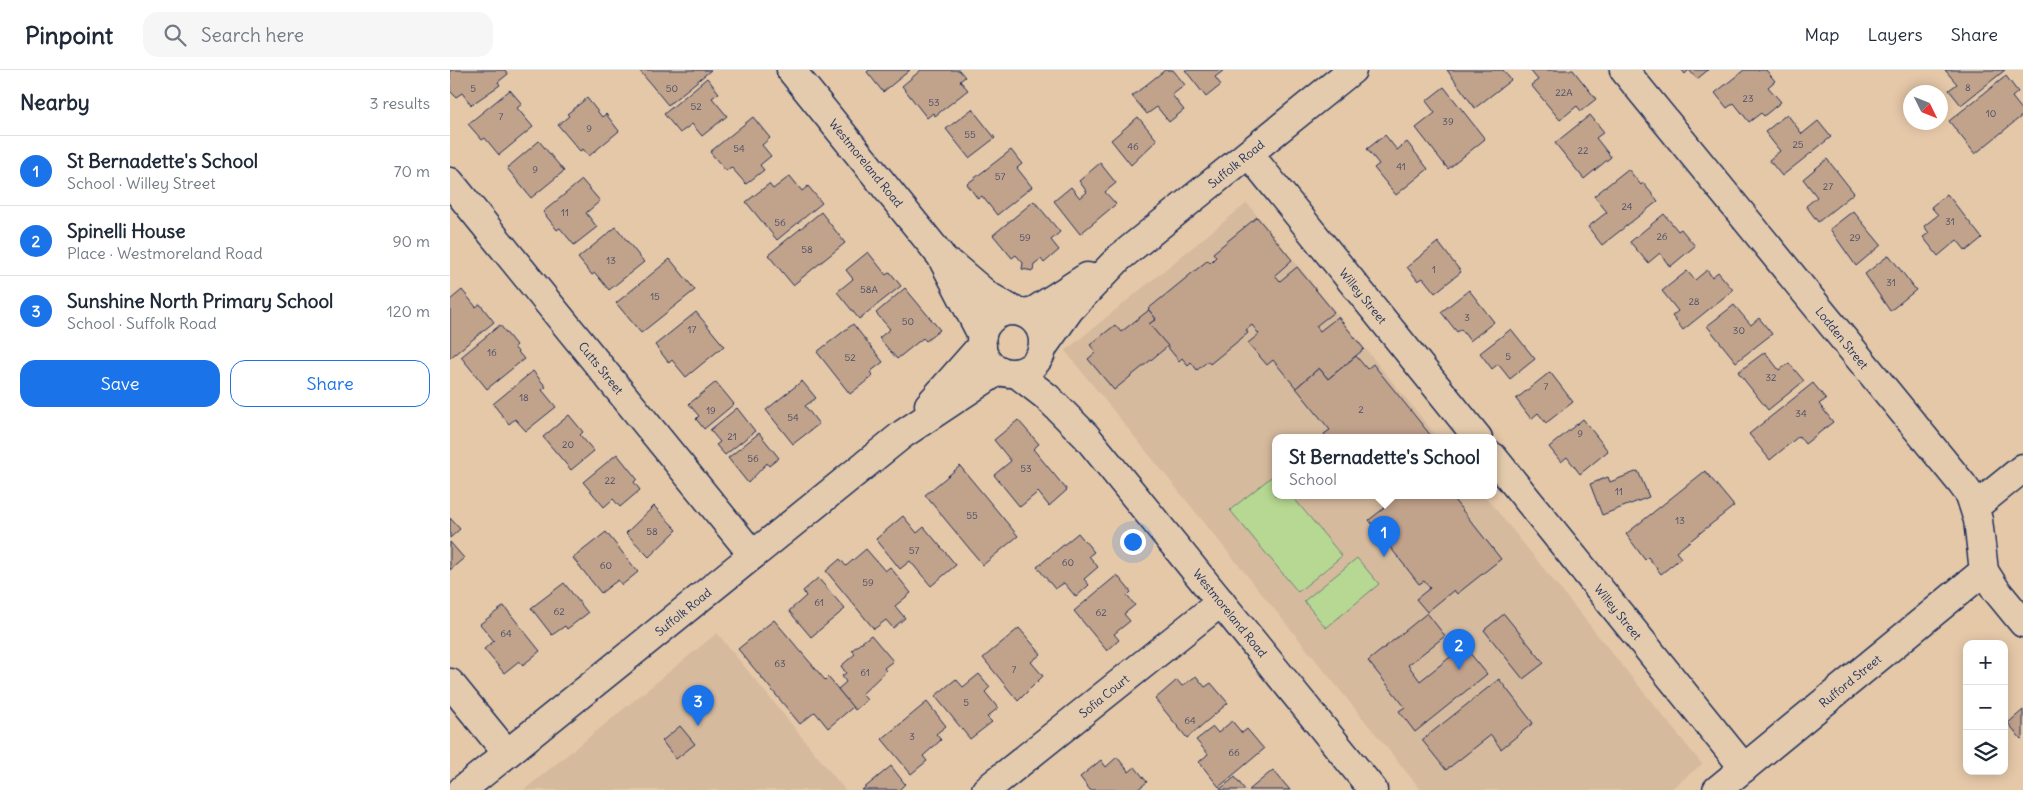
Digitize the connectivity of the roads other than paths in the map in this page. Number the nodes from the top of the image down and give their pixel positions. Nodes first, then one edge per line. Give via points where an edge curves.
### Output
1 (791, 70) edge
2 (1352, 70) edge
3 (1624, 70) edge
4 (1248, 154) junction
5 (450, 182) edge
6 (941, 256) junction
7 (1119, 258) junction
8 (1019, 312) junction
9 (982, 340) junction
10 (1042, 352) junction
11 (1008, 372) junction
12 (903, 434) junction
13 (1475, 434) edge
14 (1086, 436) junction
15 (1497, 462) edge
16 (2023, 468) edge
17 (1975, 506) junction
18 (753, 555) junction
19 (1984, 571) junction
20 (1221, 602) junction
21 (2023, 623) edge
22 (450, 683) edge
23 (507, 753) junction
24 (1744, 768) junction
25 (462, 790) edge
26 (986, 790) edge
27 (1373, 790) edge
28 (1717, 790) edge

1 - 6 street, Westmoreland Road
2 - 4 street, Suffolk Road
3 - 17 street, Lodden Street via 1962,484
4 - 7 street, Suffolk Road
4 - 13 street, Willey Street
5 - 18 street, Cutts Street
6 - 8 street, Westmoreland Road via 987,295
6 - 9 street, Westmoreland Road
7 - 8 street, Suffolk Road via 1034,311
7 - 10 street, Suffolk Road via 1070,309
8 - 9 street via 1003,313 994,318 986,325
8 - 10 street via 1033,318 1040,327
9 - 11 street via 990,364
9 - 12 street, Suffolk Road
10 - 11 street via 1026,370
10 - 14 street, Westmoreland Road
11 - 12 street, Suffolk Road
11 - 14 street, Westmoreland Road via 1047,397
12 - 18 street, Suffolk Road
14 - 20 street, Westmoreland Road
15 - 24 street, Willey Street
16 - 17 street
17 - 19 street, Lodden Street
18 - 23 street, Suffolk Road
19 - 21 street
19 - 24 street, Rufford Street
20 - 26 street, Sofia Court
20 - 27 street, Westmoreland Road
22 - 23 street
23 - 25 street, Suffolk Road
24 - 28 street, Rufford Street

